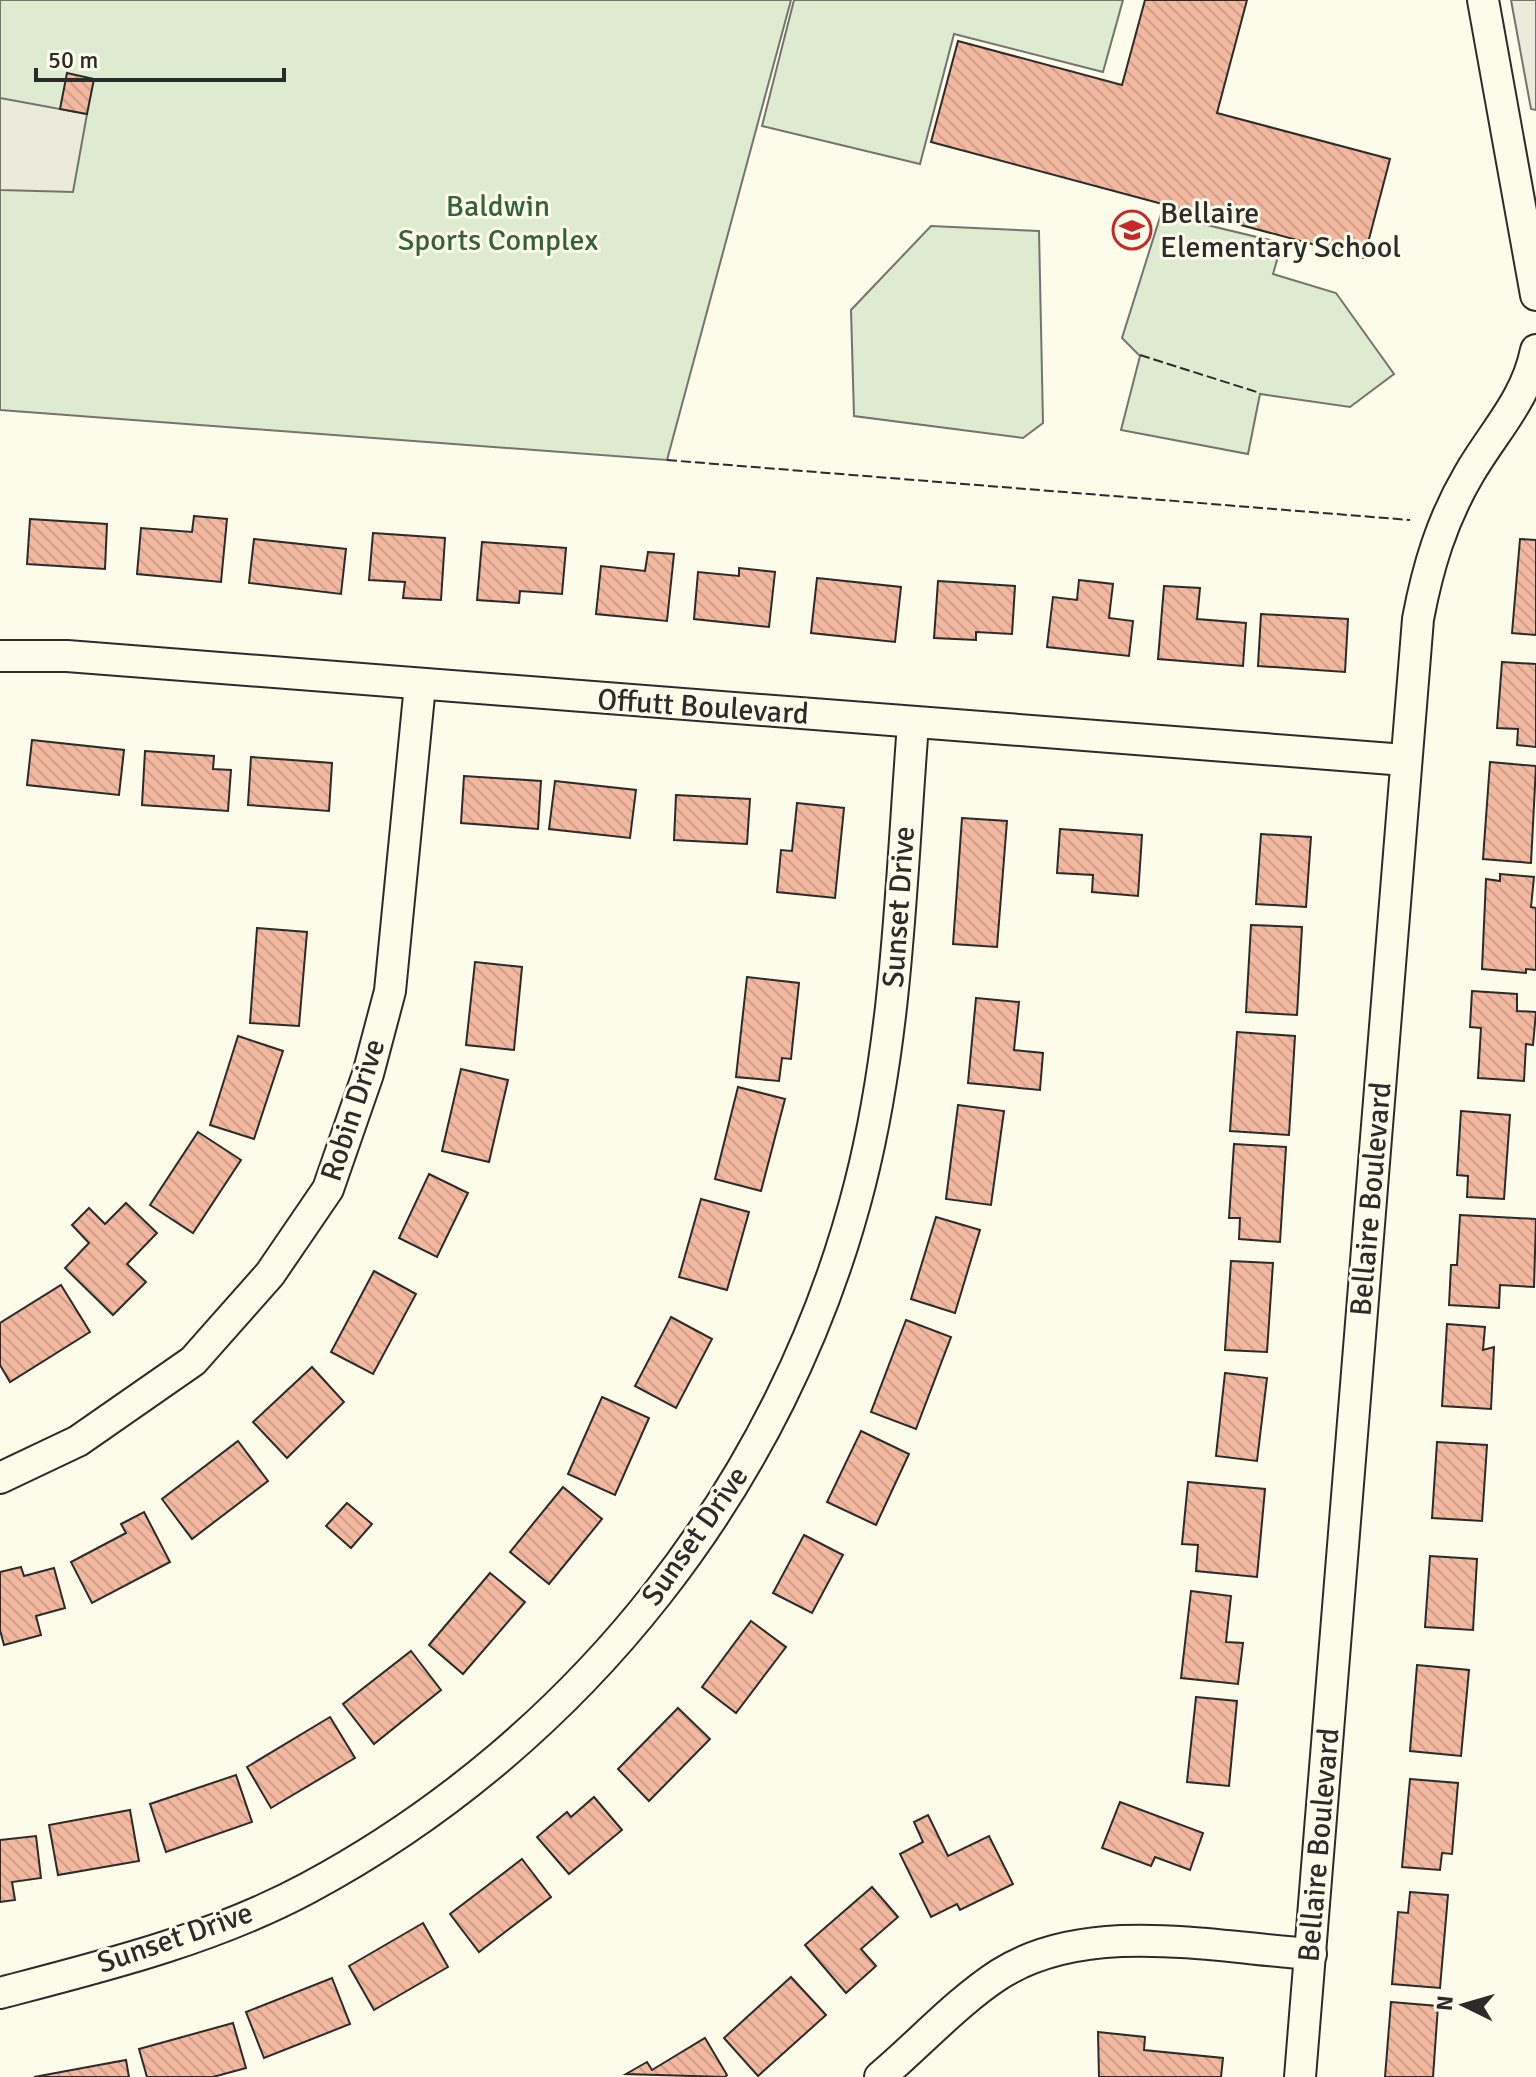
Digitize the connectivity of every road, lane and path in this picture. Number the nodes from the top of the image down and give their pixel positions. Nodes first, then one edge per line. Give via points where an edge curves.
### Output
1 (1483, 0) edge
2 (1525, 185) edge
3 (1536, 295) edge
4 (1536, 350) edge
5 (0, 656) edge
6 (420, 685) junction
7 (913, 724) junction
8 (1405, 760) junction
9 (0, 1478) edge
10 (1311, 1954) junction
11 (0, 1993) edge
12 (880, 2077) edge
13 (1300, 2077) edge

1 - 2 street
2 - 3 street
4 - 8 street, Bellaire Boulevard via 1514,411 1470,471 1429,561
5 - 6 street, Offutt Boulevard via 67,656
6 - 7 street, Offutt Boulevard
6 - 9 street, Robin Drive via 390,991 328,1189 270,1274 193,1361 78,1441
7 - 8 street, Offutt Boulevard
7 - 11 street, Sunset Drive via 892,1006 860,1184 836,1268 799,1362 741,1474 667,1586 573,1689 485,1771 405,1829 307,1889 185,1941
8 - 10 street, Bellaire Boulevard
10 - 12 street via 1129,1940 1054,1949 974,1993
10 - 13 street, Bellaire Boulevard

